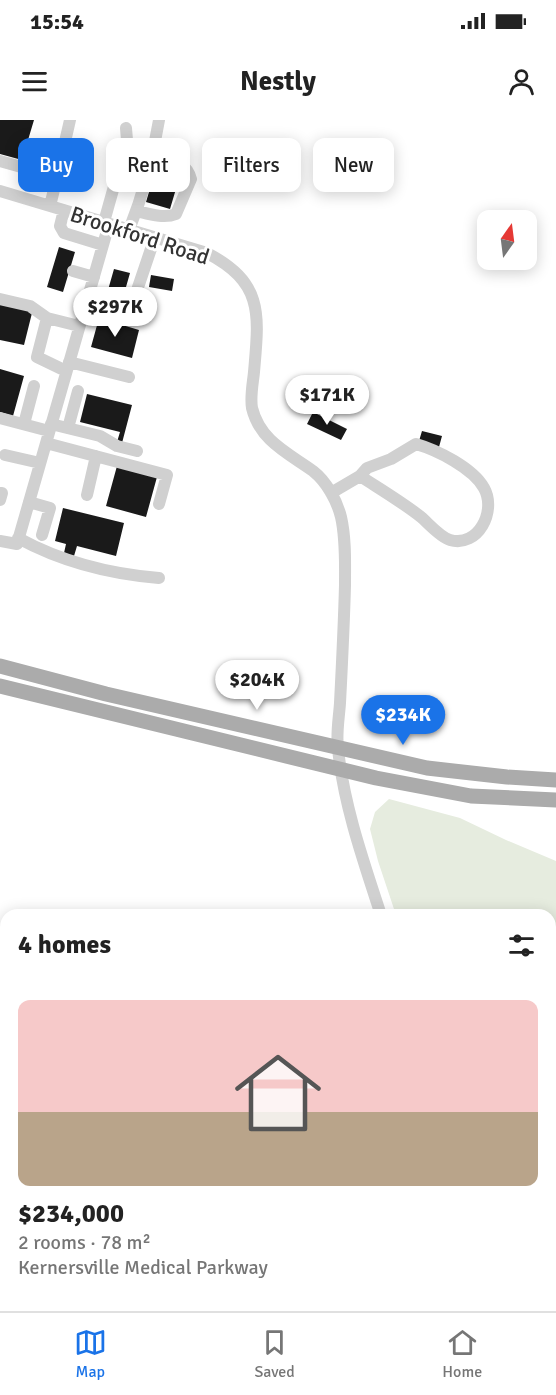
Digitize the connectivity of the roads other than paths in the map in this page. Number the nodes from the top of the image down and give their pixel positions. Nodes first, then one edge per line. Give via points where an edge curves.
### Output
1 (70, 120) edge
2 (159, 120) edge
3 (126, 128) dead end
4 (66, 138) edge
5 (156, 138) edge
6 (0, 161) edge
7 (18, 166) edge
8 (0, 192) edge
9 (53, 192) edge
10 (142, 192) edge
11 (185, 192) edge
12 (50, 206) junction
13 (64, 210) junction
14 (136, 211) junction
15 (106, 223) junction
16 (129, 230) junction
17 (155, 237) junction
18 (103, 245) junction
19 (73, 271) dead end
20 (94, 277) junction
21 (0, 299) edge
22 (129, 311) dead end
23 (47, 318) junction
24 (80, 326) junction
25 (68, 367) junction
26 (129, 377) dead end
27 (34, 386) dead end
28 (78, 391) dead end
29 (0, 418) edge
30 (24, 424) junction
31 (68, 428) junction
32 (49, 433) junction
33 (137, 451) dead end
34 (5, 455) dead end
35 (96, 456) junction
36 (40, 463) junction
37 (360, 476) junction
38 (0, 493) edge
39 (331, 493) junction
40 (87, 495) dead end
41 (0, 500) edge
42 (29, 502) junction
43 (159, 504) dead end
44 (42, 535) dead end
45 (0, 541) edge
46 (17, 541) junction
47 (159, 579) dead end
48 (0, 666) edge
49 (0, 686) edge
50 (82, 687) junction
51 (78, 705) junction
52 (338, 747) junction
53 (342, 771) junction
54 (556, 780) edge
55 (556, 800) edge
56 (379, 909) edge

1 - 4 street
2 - 5 street
3 - 15 street via 127,140
6 - 7 street
8 - 12 street, Brookford Road
9 - 12 street
10 - 14 street
11 - 14 street via 176,214 170,217
12 - 13 street, Brookford Road
13 - 15 street, Brookford Road
13 - 18 street via 60,226 64,233
14 - 16 street
15 - 16 street, Brookford Road
15 - 18 street
16 - 17 street, Brookford Road
17 - 22 street
17 - 39 street, Brookford Road via 207,253 243,279 256,317 251,398 256,418 274,446 313,472
18 - 20 street
19 - 20 street
20 - 24 street
21 - 23 street via 30,306
23 - 24 street
23 - 25 street via 37,357
24 - 25 street
25 - 26 street
25 - 32 street
27 - 30 street
28 - 31 street
29 - 30 street
30 - 32 street
31 - 32 street
31 - 33 street
32 - 35 street
32 - 36 street
34 - 36 street
35 - 40 street
35 - 43 street via 167,475
36 - 42 street
37 - 37 street via 367,468 416,444 434,449 484,487 490,502 488,515 472,536 460,541 447,540 421,517
37 - 39 street
38 - 41 street
39 - 52 street, Brookford Road via 341,516 345,557
42 - 44 street via 50,508
42 - 46 street
45 - 46 street
46 - 47 street via 64,559
48 - 50 main road
49 - 51 main road
50 - 51 main road
50 - 52 main road
51 - 53 main road
52 - 53 street, Brookford Road
52 - 54 main road via 447,771
53 - 55 main road via 471,796
53 - 56 street, Brookford Road via 357,841

